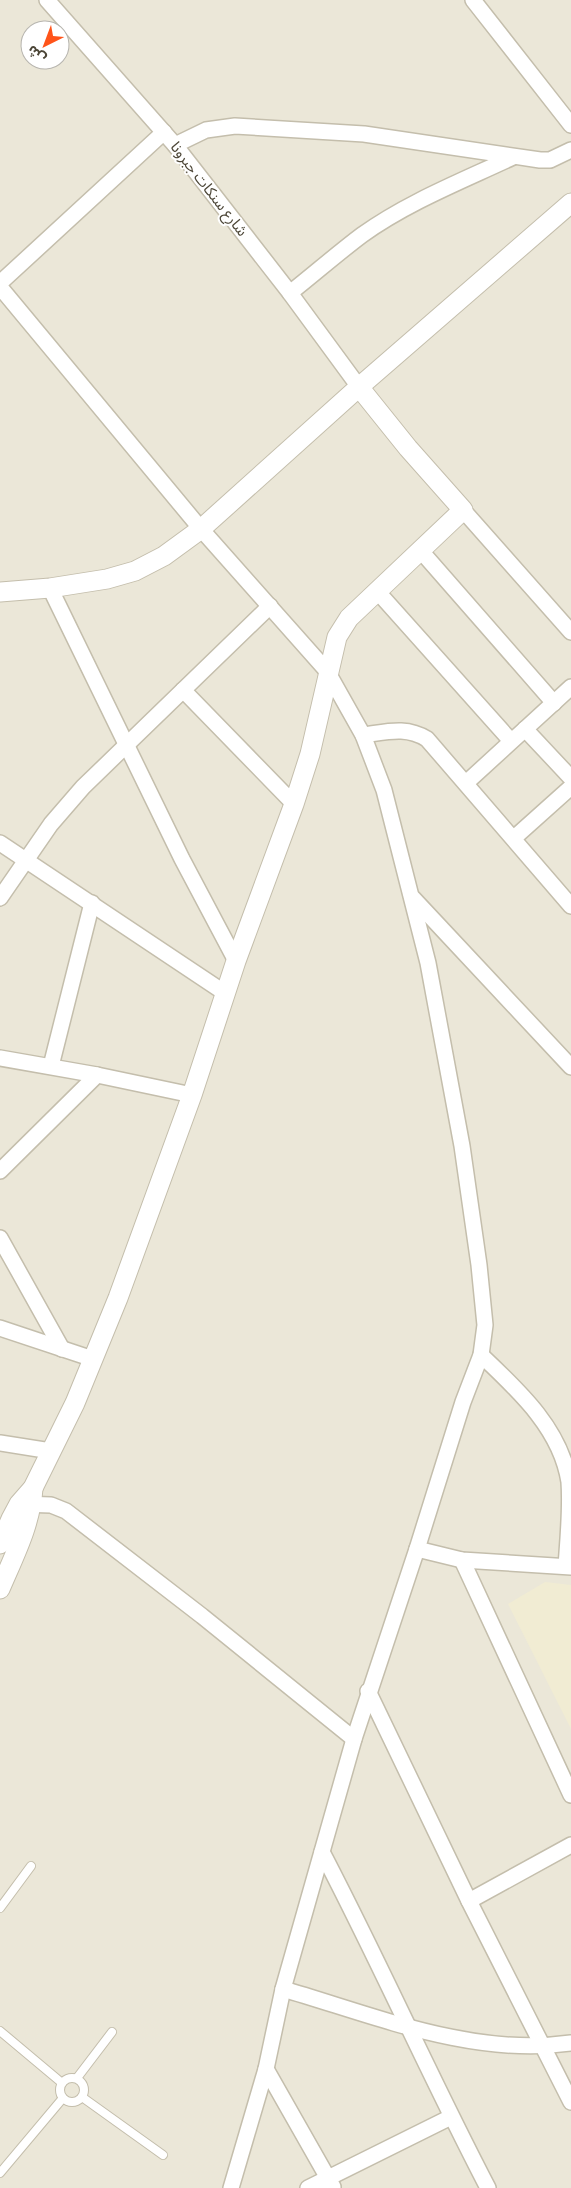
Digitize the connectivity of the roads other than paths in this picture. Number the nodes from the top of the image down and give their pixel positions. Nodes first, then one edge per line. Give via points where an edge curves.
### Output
1 (46, 0) edge
2 (473, 0) edge
3 (571, 125) edge
4 (164, 132) junction
5 (175, 146) junction
6 (571, 150) edge
7 (512, 157) junction
8 (571, 202) edge
9 (0, 285) edge
10 (290, 293) junction
11 (359, 387) junction
12 (463, 510) junction
13 (201, 529) junction
14 (421, 551) junction
15 (50, 588) junction
16 (0, 592) edge
17 (377, 592) junction
18 (270, 606) junction
19 (571, 632) edge
20 (327, 671) junction
21 (571, 688) edge
22 (183, 690) junction
23 (554, 703) junction
24 (525, 729) junction
25 (364, 735) junction
26 (511, 741) junction
27 (125, 745) junction
28 (571, 778) edge
29 (466, 783) junction
30 (571, 787) edge
31 (294, 804) junction
32 (514, 838) junction
33 (0, 843) edge
34 (26, 860) junction
35 (412, 896) junction
36 (0, 898) edge
37 (92, 903) junction
38 (571, 906) edge
39 (236, 961) junction
40 (225, 993) junction
41 (0, 1058) edge
42 (51, 1066) junction
43 (571, 1067) edge
44 (97, 1075) junction
45 (192, 1095) junction
46 (0, 1171) edge
47 (0, 1238) edge
48 (0, 1328) edge
49 (62, 1349) junction
50 (481, 1355) junction
51 (93, 1358) junction
52 (0, 1443) edge
53 (51, 1451) junction
54 (28, 1499) junction
55 (0, 1544) edge
56 (417, 1550) junction
57 (462, 1560) junction
58 (568, 1566) edge
59 (0, 1589) edge
60 (368, 1691) junction
61 (354, 1739) junction
62 (571, 1795) edge
63 (571, 1845) edge
64 (322, 1852) junction
65 (31, 1866) dead end
66 (469, 1901) junction
67 (0, 1908) edge
68 (283, 1989) junction
69 (409, 2028) junction
70 (0, 2031) edge
71 (112, 2032) dead end
72 (571, 2043) edge
73 (542, 2047) junction
74 (266, 2069) junction
75 (77, 2078) junction
76 (62, 2083) junction
77 (82, 2097) junction
78 (63, 2098) junction
79 (571, 2102) edge
80 (451, 2117) junction
81 (163, 2155) dead end
82 (0, 2173) edge
83 (331, 2183) edge
84 (232, 2188) edge
85 (308, 2188) edge
86 (488, 2188) edge

1 - 4 street, شارع سنكات جبرونا
2 - 3 street
4 - 5 street, شارع سنكات جبرونا
4 - 9 street
5 - 7 street via 206,130 234,126 364,134
5 - 10 street, شارع سنكات جبرونا
6 - 7 street via 550,160
7 - 10 street via 393,216 363,235
8 - 11 street
9 - 13 street
10 - 11 street, شارع سنكات جبرونا
11 - 12 street
11 - 13 street
12 - 14 street
12 - 19 street
13 - 15 street via 164,556 135,571
13 - 18 street
14 - 17 street
14 - 23 street
15 - 16 street
15 - 27 street
17 - 20 street via 341,628
17 - 26 street
18 - 20 street
18 - 22 street
20 - 25 street
20 - 31 street via 320,714
21 - 23 street
22 - 27 street
22 - 31 street
23 - 24 street
24 - 26 street
24 - 28 street
25 - 29 street via 406,730 416,732 427,739
25 - 35 street via 384,790
26 - 29 street
27 - 34 street via 50,824
27 - 39 street
29 - 32 street
30 - 32 street
31 - 39 street
32 - 38 street
33 - 34 street
34 - 36 street
34 - 37 street
35 - 43 street
35 - 50 street via 428,963 462,1146 485,1325
37 - 40 street
37 - 42 street
39 - 40 street
40 - 45 street
41 - 42 street
42 - 44 street
44 - 45 street
44 - 46 street
45 - 51 street
47 - 49 street
48 - 49 street
49 - 51 street
50 - 56 street
50 - 58 street via 539,1415 557,1446 569,1482
51 - 53 street
52 - 53 street
53 - 54 street
54 - 55 street
54 - 59 street via 26,1526
54 - 61 street via 66,1511
56 - 57 street
56 - 60 street
57 - 58 street
57 - 62 street
60 - 61 street
60 - 66 street
61 - 64 street
63 - 66 street
64 - 68 street
64 - 69 street
65 - 67 lane
66 - 73 street
68 - 69 street
68 - 74 street
69 - 73 street via 473,2040
69 - 80 street
70 - 76 lane
71 - 75 lane
72 - 73 street
73 - 79 street
74 - 83 street
74 - 84 street
75 - 76 lane via 66,2079
75 - 77 lane via 84,2086
76 - 78 lane via 60,2093
77 - 78 lane via 73,2102
77 - 81 lane
78 - 82 lane
80 - 83 street
80 - 86 street
83 - 85 street

